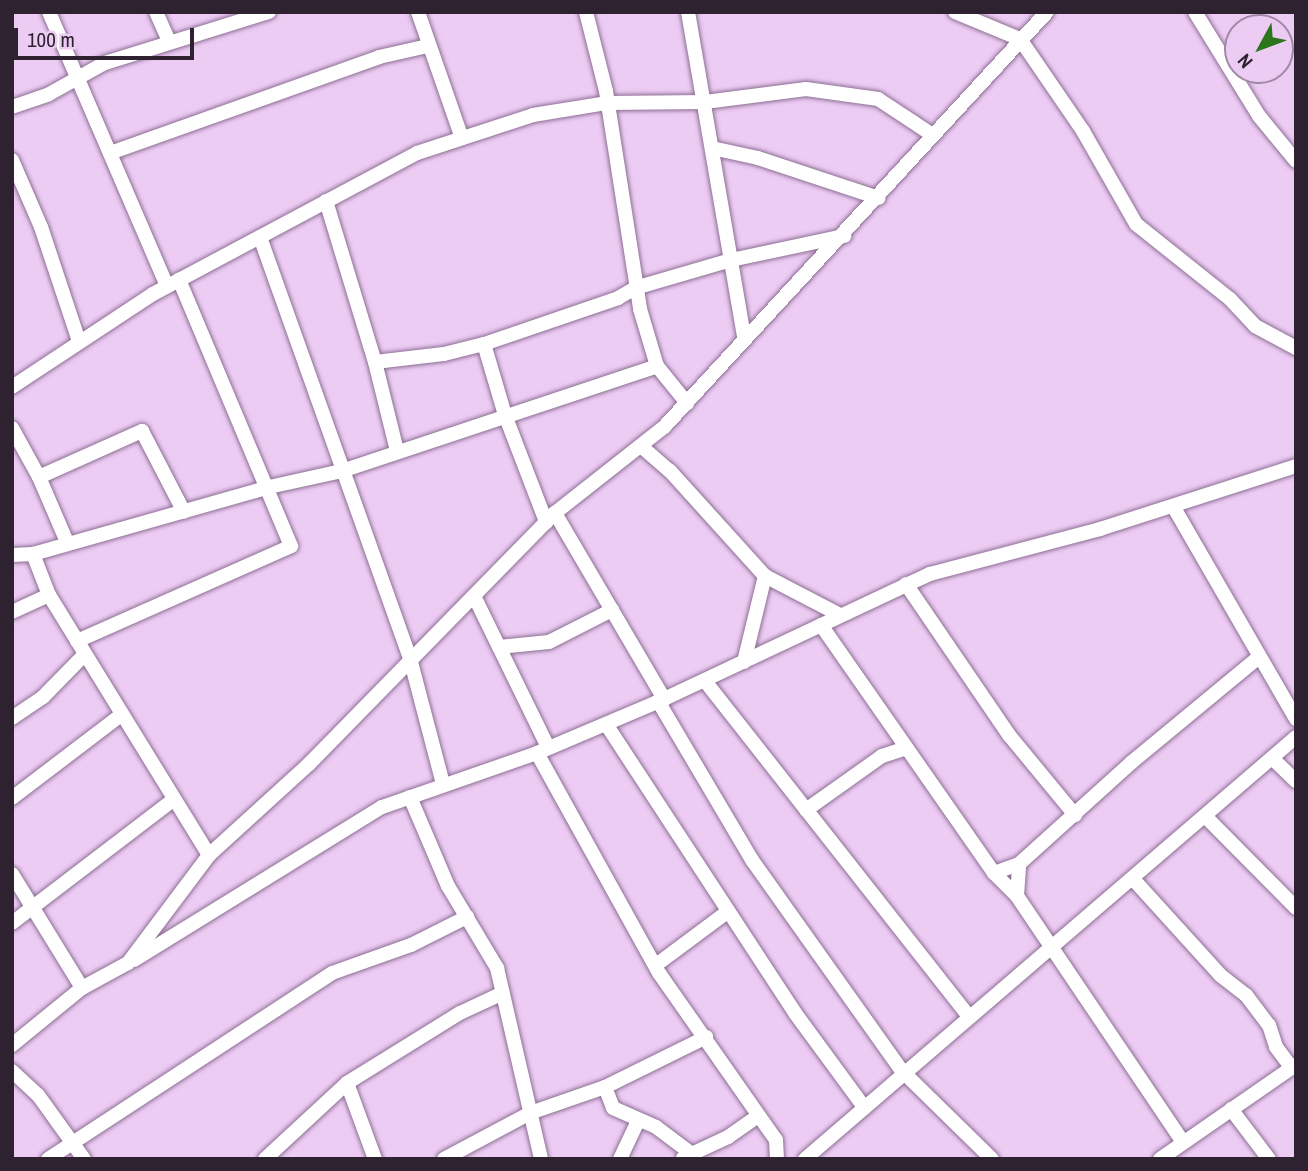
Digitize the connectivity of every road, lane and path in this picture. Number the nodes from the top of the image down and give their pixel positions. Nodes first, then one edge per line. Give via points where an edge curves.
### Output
1 (49, 12) edge
2 (156, 12) edge
3 (269, 12) edge
4 (418, 12) edge
5 (586, 12) edge
6 (688, 12) edge
7 (955, 12) edge
8 (1047, 12) edge
9 (1195, 12) edge
10 (1020, 39) junction
11 (169, 41) junction
12 (428, 46) junction
13 (78, 76) junction
14 (705, 102) junction
15 (606, 103) junction
16 (12, 107) edge
17 (931, 134) junction
18 (462, 138) junction
19 (712, 148) junction
20 (110, 153) junction
21 (1294, 156) edge
22 (12, 160) edge
23 (19, 192) edge
24 (878, 198) junction
25 (326, 201) junction
26 (845, 236) junction
27 (260, 237) junction
28 (731, 260) junction
29 (173, 283) junction
30 (635, 288) junction
31 (744, 336) junction
32 (79, 341) junction
33 (484, 344) junction
34 (1296, 348) edge
35 (375, 362) junction
36 (657, 366) junction
37 (12, 387) edge
38 (687, 403) junction
39 (505, 415) junction
40 (12, 428) edge
41 (642, 447) junction
42 (397, 451) junction
43 (1296, 466) edge
44 (342, 471) junction
45 (40, 477) junction
46 (269, 487) junction
47 (1173, 506) junction
48 (184, 512) junction
49 (551, 518) junction
50 (66, 542) junction
51 (33, 554) junction
52 (12, 555) edge
53 (765, 576) junction
54 (906, 584) junction
55 (49, 595) junction
56 (475, 598) junction
57 (612, 610) junction
58 (12, 612) edge
59 (840, 615) junction
60 (821, 625) junction
61 (81, 647) junction
62 (499, 647) junction
63 (1259, 657) junction
64 (411, 662) junction
65 (744, 662) junction
66 (705, 681) junction
67 (661, 700) junction
68 (121, 715) junction
69 (12, 718) edge
70 (1296, 719) edge
71 (606, 723) junction
72 (1296, 737) edge
73 (906, 748) junction
74 (542, 750) junction
75 (1272, 758) junction
76 (1296, 781) edge
77 (443, 784) junction
78 (410, 797) junction
79 (12, 798) edge
80 (173, 800) junction
81 (806, 810) junction
82 (1075, 815) junction
83 (1206, 817) junction
84 (209, 855) junction
85 (1019, 864) junction
86 (995, 873) junction
87 (12, 874) edge
88 (1134, 880) junction
89 (1017, 896) junction
90 (33, 908) junction
91 (1296, 908) edge
92 (727, 912) junction
93 (467, 917) junction
94 (12, 923) edge
95 (1052, 947) junction
96 (128, 963) junction
97 (656, 965) junction
98 (82, 988) junction
99 (503, 993) junction
100 (969, 1016) junction
101 (706, 1037) junction
102 (12, 1045) edge
103 (1294, 1066) edge
104 (12, 1071) edge
105 (902, 1071) junction
106 (347, 1083) junction
107 (605, 1087) junction
108 (864, 1107) junction
109 (1231, 1109) junction
110 (530, 1113) junction
111 (758, 1116) junction
112 (638, 1121) junction
113 (1183, 1142) junction
114 (74, 1144) junction
115 (687, 1156) edge
116 (48, 1159) edge
117 (84, 1159) edge
118 (265, 1159) edge
119 (375, 1159) edge
120 (444, 1159) edge
121 (541, 1159) edge
122 (620, 1159) edge
123 (777, 1159) edge
124 (805, 1159) edge
125 (992, 1159) edge
126 (1160, 1159) edge
127 (1269, 1159) edge

1 - 13 street
2 - 11 street
3 - 11 street
4 - 12 street
5 - 15 street
6 - 14 street
7 - 10 street
8 - 10 street
9 - 21 street via 1259,116
10 - 17 street
10 - 34 street via 1083,131 1136,224 1230,299 1255,326
11 - 13 street
12 - 18 street
12 - 20 street via 379,57
13 - 16 street via 49,94
13 - 20 street
14 - 15 street
14 - 17 street via 806,89 853,92 878,99
14 - 19 street
15 - 18 street via 533,115
15 - 30 street
17 - 24 street
18 - 25 street via 417,153
19 - 24 street via 768,161
19 - 28 street
20 - 29 street
22 - 23 street
23 - 32 street
24 - 26 street
25 - 27 street
25 - 35 street
26 - 28 street
26 - 31 street
27 - 29 street
27 - 44 street
28 - 30 street
28 - 31 street
29 - 32 street
29 - 46 street
30 - 33 street
30 - 36 street
31 - 38 street
32 - 37 street
33 - 35 street
33 - 39 street
35 - 42 street
36 - 38 street
36 - 39 street
38 - 41 street
39 - 42 street
39 - 49 street
40 - 45 street
41 - 49 street
41 - 53 street via 670,471
42 - 44 street
43 - 47 street
44 - 46 street
44 - 64 street
45 - 48 street via 142,432
45 - 50 street
46 - 48 street
46 - 61 street via 292,544 289,550
47 - 54 street via 958,565
47 - 63 street
48 - 50 street
49 - 56 street
49 - 57 street
50 - 51 street
51 - 52 street
51 - 55 street
53 - 59 street
53 - 65 street
54 - 59 street
54 - 82 street via 1009,734
55 - 58 street
55 - 61 street
56 - 62 street
56 - 64 street
57 - 62 street via 549,642
57 - 67 street
59 - 60 street
60 - 65 street
60 - 73 street
61 - 68 street
61 - 69 street via 43,697
62 - 74 street
63 - 70 street
63 - 82 street
64 - 77 street
64 - 84 street
65 - 66 street
66 - 67 street
66 - 81 street
67 - 71 street
67 - 105 street via 752,860
68 - 79 street
68 - 80 street
71 - 74 street
71 - 92 street
72 - 75 street
73 - 81 street via 882,756
73 - 86 street
74 - 77 street
74 - 97 street
75 - 76 street
75 - 83 street
77 - 78 street
78 - 93 street
78 - 96 street via 355,822
80 - 84 street
80 - 90 street
81 - 100 street
82 - 85 street
83 - 88 street
83 - 91 street
84 - 96 street
85 - 86 street
85 - 89 street
86 - 89 street
87 - 90 street
88 - 95 street
88 - 103 street via 1220,975 1246,995 1269,1025 1276,1047
89 - 95 street
90 - 94 street
90 - 98 street
92 - 97 street
92 - 108 street
93 - 99 street via 497,968
93 - 114 street via 314,984
95 - 100 street
95 - 113 street
96 - 98 street
97 - 101 street
98 - 102 street
99 - 106 street via 460,1013
99 - 110 street
100 - 105 street
101 - 107 street
101 - 111 street
103 - 109 street
104 - 114 street via 38,1095
105 - 108 street
105 - 125 street
106 - 118 street
106 - 119 street
107 - 110 street
107 - 112 street via 613,1108
108 - 124 street
109 - 113 street
109 - 127 street
110 - 120 street
110 - 121 street
111 - 115 street
111 - 123 street via 776,1140
112 - 115 street via 665,1132
112 - 122 street
113 - 126 street
114 - 116 street
114 - 117 street

